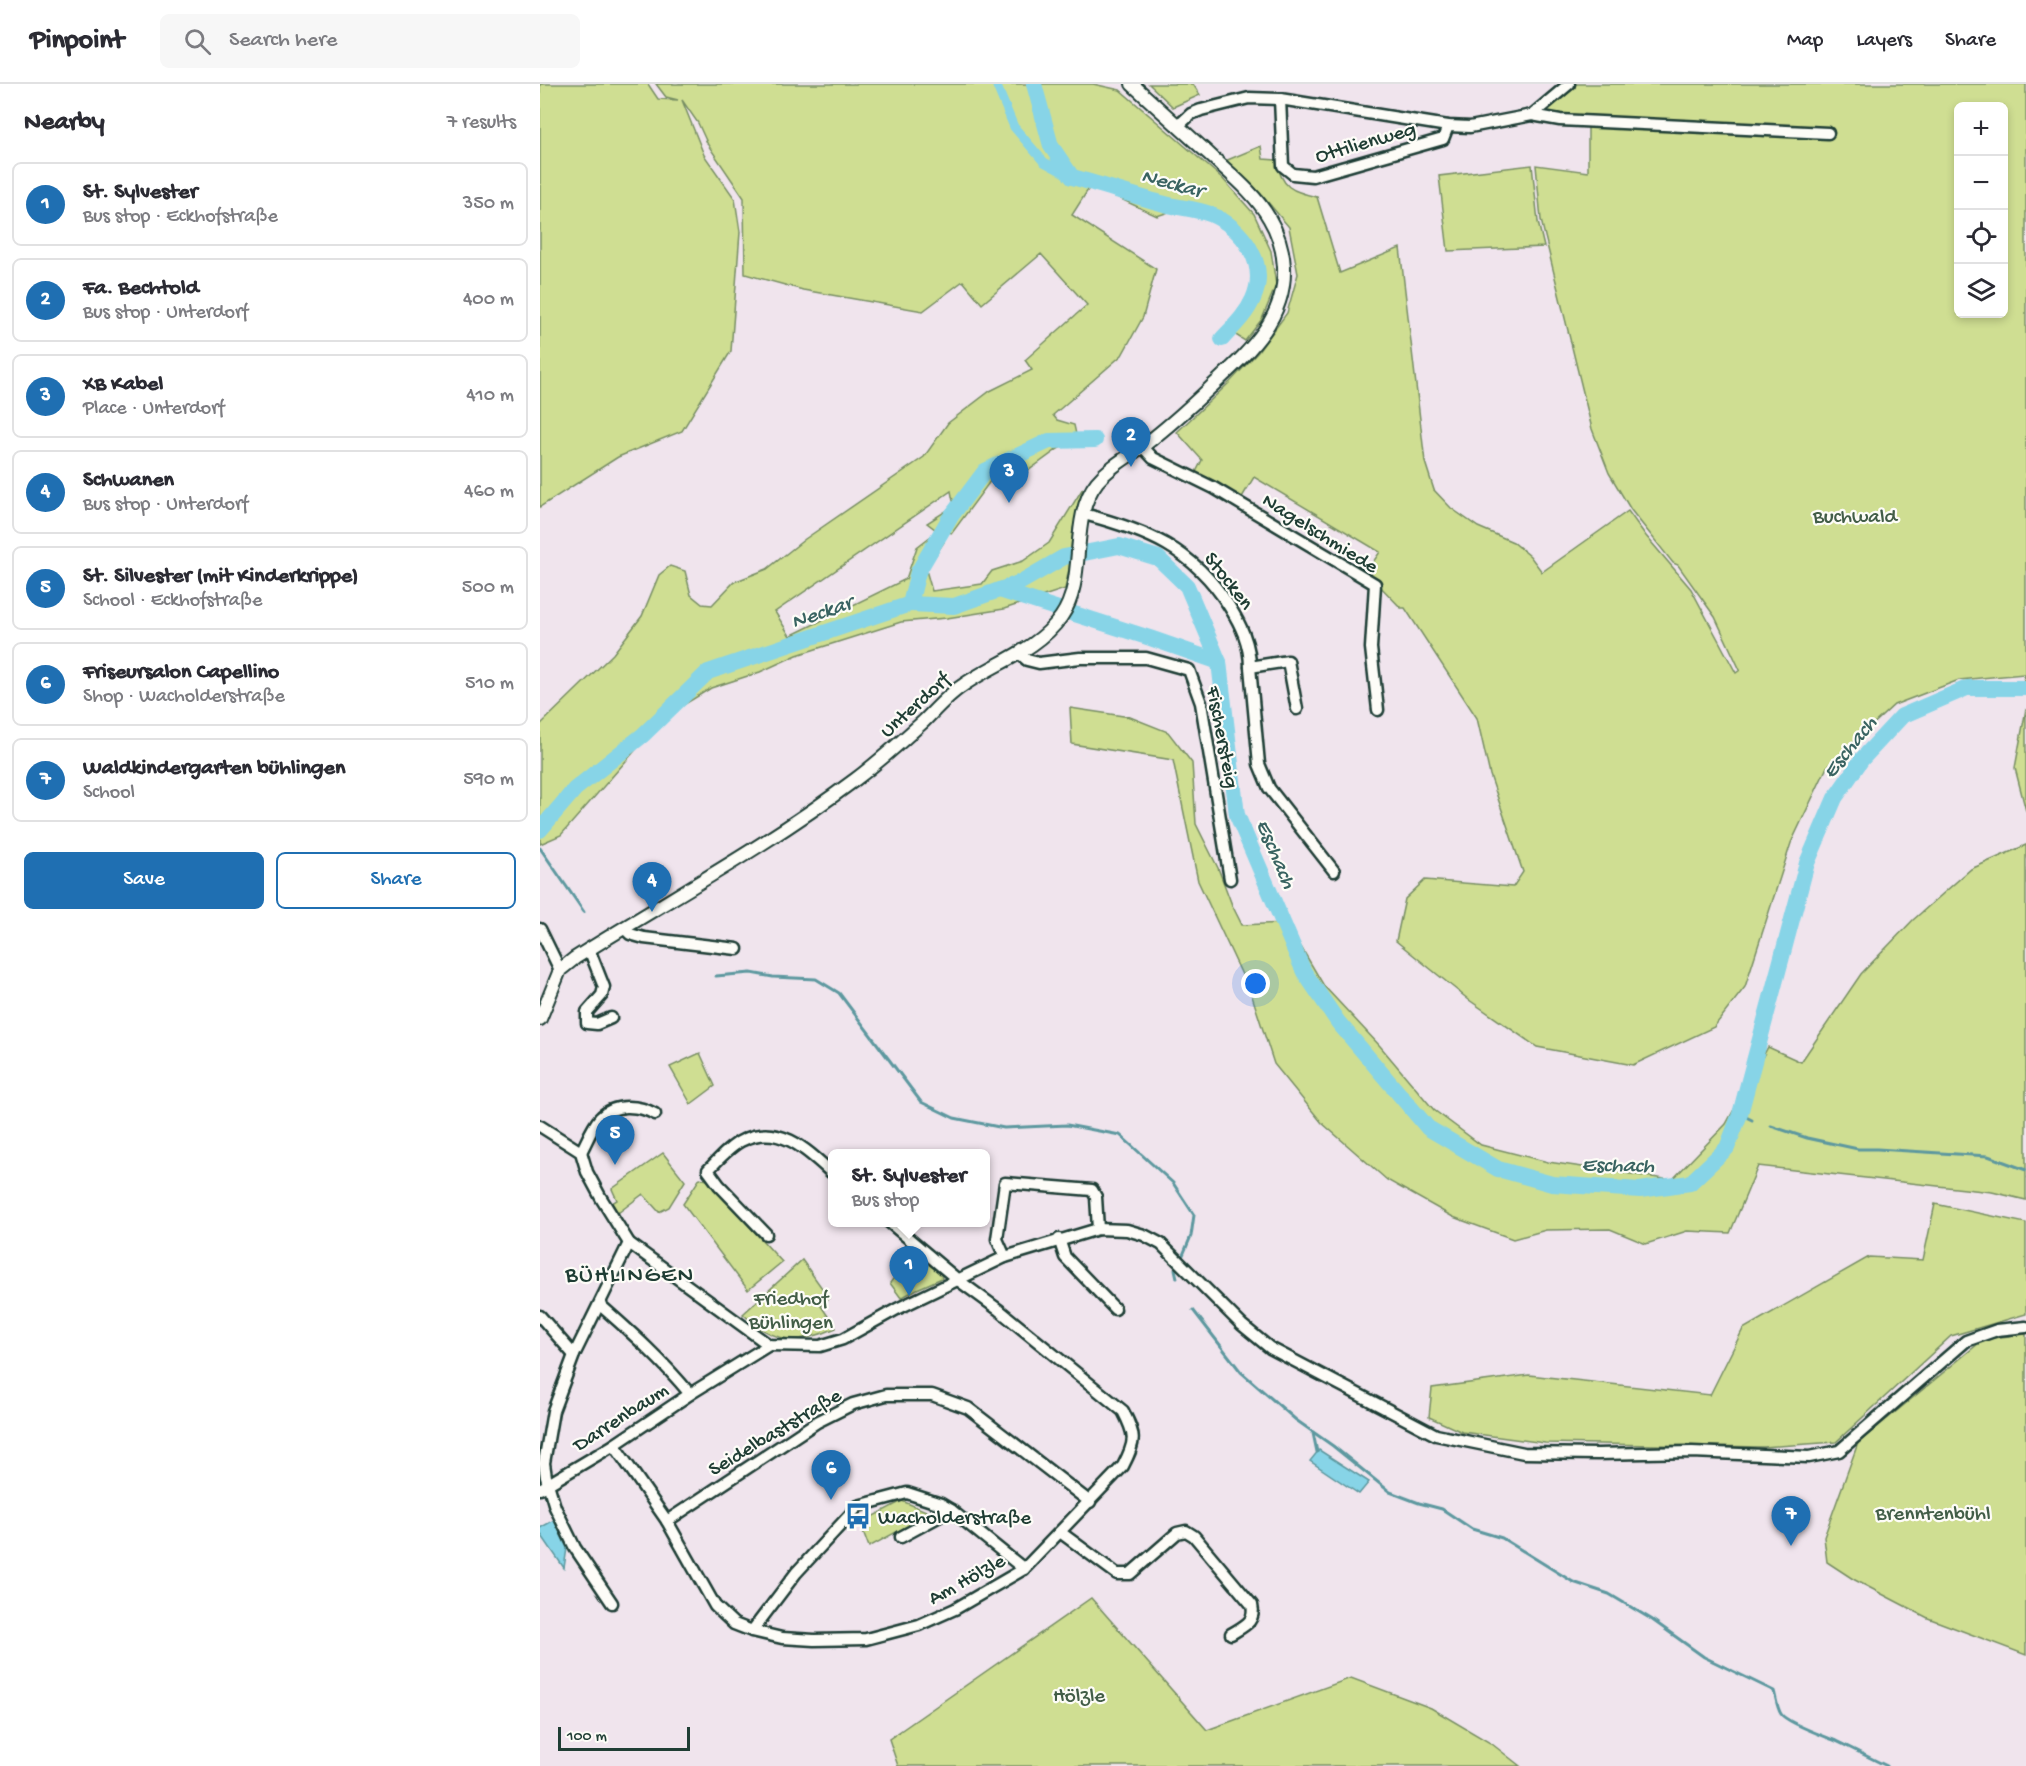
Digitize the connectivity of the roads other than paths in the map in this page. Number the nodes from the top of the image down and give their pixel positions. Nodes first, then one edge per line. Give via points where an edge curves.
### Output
1 (1132, 84) edge
2 (1569, 84) edge
3 (1280, 99) junction
4 (1532, 115) junction
5 (1178, 126) junction
6 (1448, 126) junction
7 (1828, 133) dead end
8 (1142, 446) junction
9 (1084, 514) junction
10 (1019, 653) junction
11 (1250, 667) junction
12 (1297, 709) dead end
13 (1378, 710) dead end
14 (1334, 871) dead end
15 (1230, 879) dead end
16 (624, 928) junction
17 (540, 929) edge
18 (737, 949) dead end
19 (589, 950) junction
20 (560, 970) junction
21 (611, 1018) dead end
22 (540, 1019) edge
23 (655, 1114) dead end
24 (540, 1126) edge
25 (581, 1152) junction
26 (828, 1169) edge
27 (895, 1227) edge
28 (1098, 1229) junction
29 (766, 1234) dead end
30 (1059, 1239) junction
31 (629, 1243) junction
32 (1005, 1257) junction
33 (958, 1280) junction
34 (600, 1305) junction
35 (1115, 1310) dead end
36 (540, 1316) edge
37 (2026, 1327) edge
38 (769, 1345) junction
39 (574, 1355) junction
40 (690, 1394) junction
41 (614, 1444) junction
42 (544, 1486) edge
43 (1090, 1502) junction
44 (951, 1510) junction
45 (667, 1521) junction
46 (1060, 1532) junction
47 (901, 1537) dead end
48 (1024, 1569) junction
49 (612, 1603) dead end
50 (753, 1631) junction
51 (1231, 1634) dead end

1 - 5 street, Unterdorf
2 - 4 street
3 - 5 street via 1249,98 1201,110
3 - 6 street
3 - 6 street, Ottilienweg via 1282,166 1301,176 1323,174 1443,139
4 - 6 street via 1470,127
4 - 7 street via 1560,120
5 - 8 street, Unterdorf via 1262,208 1280,245 1284,266 1282,293 1267,329 1252,348 1176,420
8 - 9 street, Unterdorf via 1096,484
8 - 13 street, Nagelschmiede via 1153,458 1214,488 1375,584 1371,648
9 - 10 street, Unterdorf via 1066,609 1042,638
9 - 11 street, Stocken via 1142,533 1172,547 1195,564 1241,625
10 - 15 street, Fischersteig via 1039,663 1080,658 1146,658 1189,670 1201,703
10 - 16 street, Unterdorf via 960,687 854,781 746,854
11 - 12 street via 1288,661
11 - 14 street, Stocken via 1259,764 1269,788
16 - 18 street via 644,938
16 - 19 street, Unterdorf
17 - 20 street
19 - 20 street, Unterdorf
19 - 21 street via 604,987 587,1012 587,1023 597,1024
20 - 22 street
23 - 25 street via 642,1108 617,1108 601,1117
24 - 25 street
25 - 31 street via 600,1198
26 - 29 street via 803,1146 770,1135 742,1140 708,1170
27 - 33 street, Am Hölzle
28 - 30 street
28 - 32 street via 1092,1190 1005,1183 997,1239
28 - 37 street via 1126,1230 1161,1244 1270,1348 1336,1383 1436,1435 1524,1453 1692,1452 1809,1457 1839,1451 1966,1341 1997,1330
30 - 32 street
30 - 35 street via 1065,1257
31 - 34 street
31 - 38 street
32 - 33 street
33 - 38 street via 843,1340 820,1346
33 - 43 street, Am Hölzle via 1123,1411 1134,1431 1133,1447 1123,1466
34 - 39 street
34 - 40 street, Darrenbaum via 635,1335
36 - 39 street
38 - 40 street, Darrenbaum
39 - 42 street via 553,1411
40 - 41 street, Darrenbaum
41 - 42 street, Darrenbaum
41 - 45 street, Am Hölzle
42 - 49 street via 575,1548
43 - 45 street, Seidelbaststraße via 968,1408 932,1395 886,1395 853,1404 818,1422
43 - 46 street, Am Hölzle
44 - 47 street
44 - 48 street
44 - 50 street via 907,1492 858,1506 796,1573
45 - 50 street, Am Hölzle via 715,1606 734,1624
46 - 48 street, Am Hölzle
46 - 51 street via 1117,1574 1130,1574 1177,1533 1186,1531 1252,1605 1251,1621
48 - 50 street, Am Hölzle via 955,1609 918,1625 866,1639 782,1638

